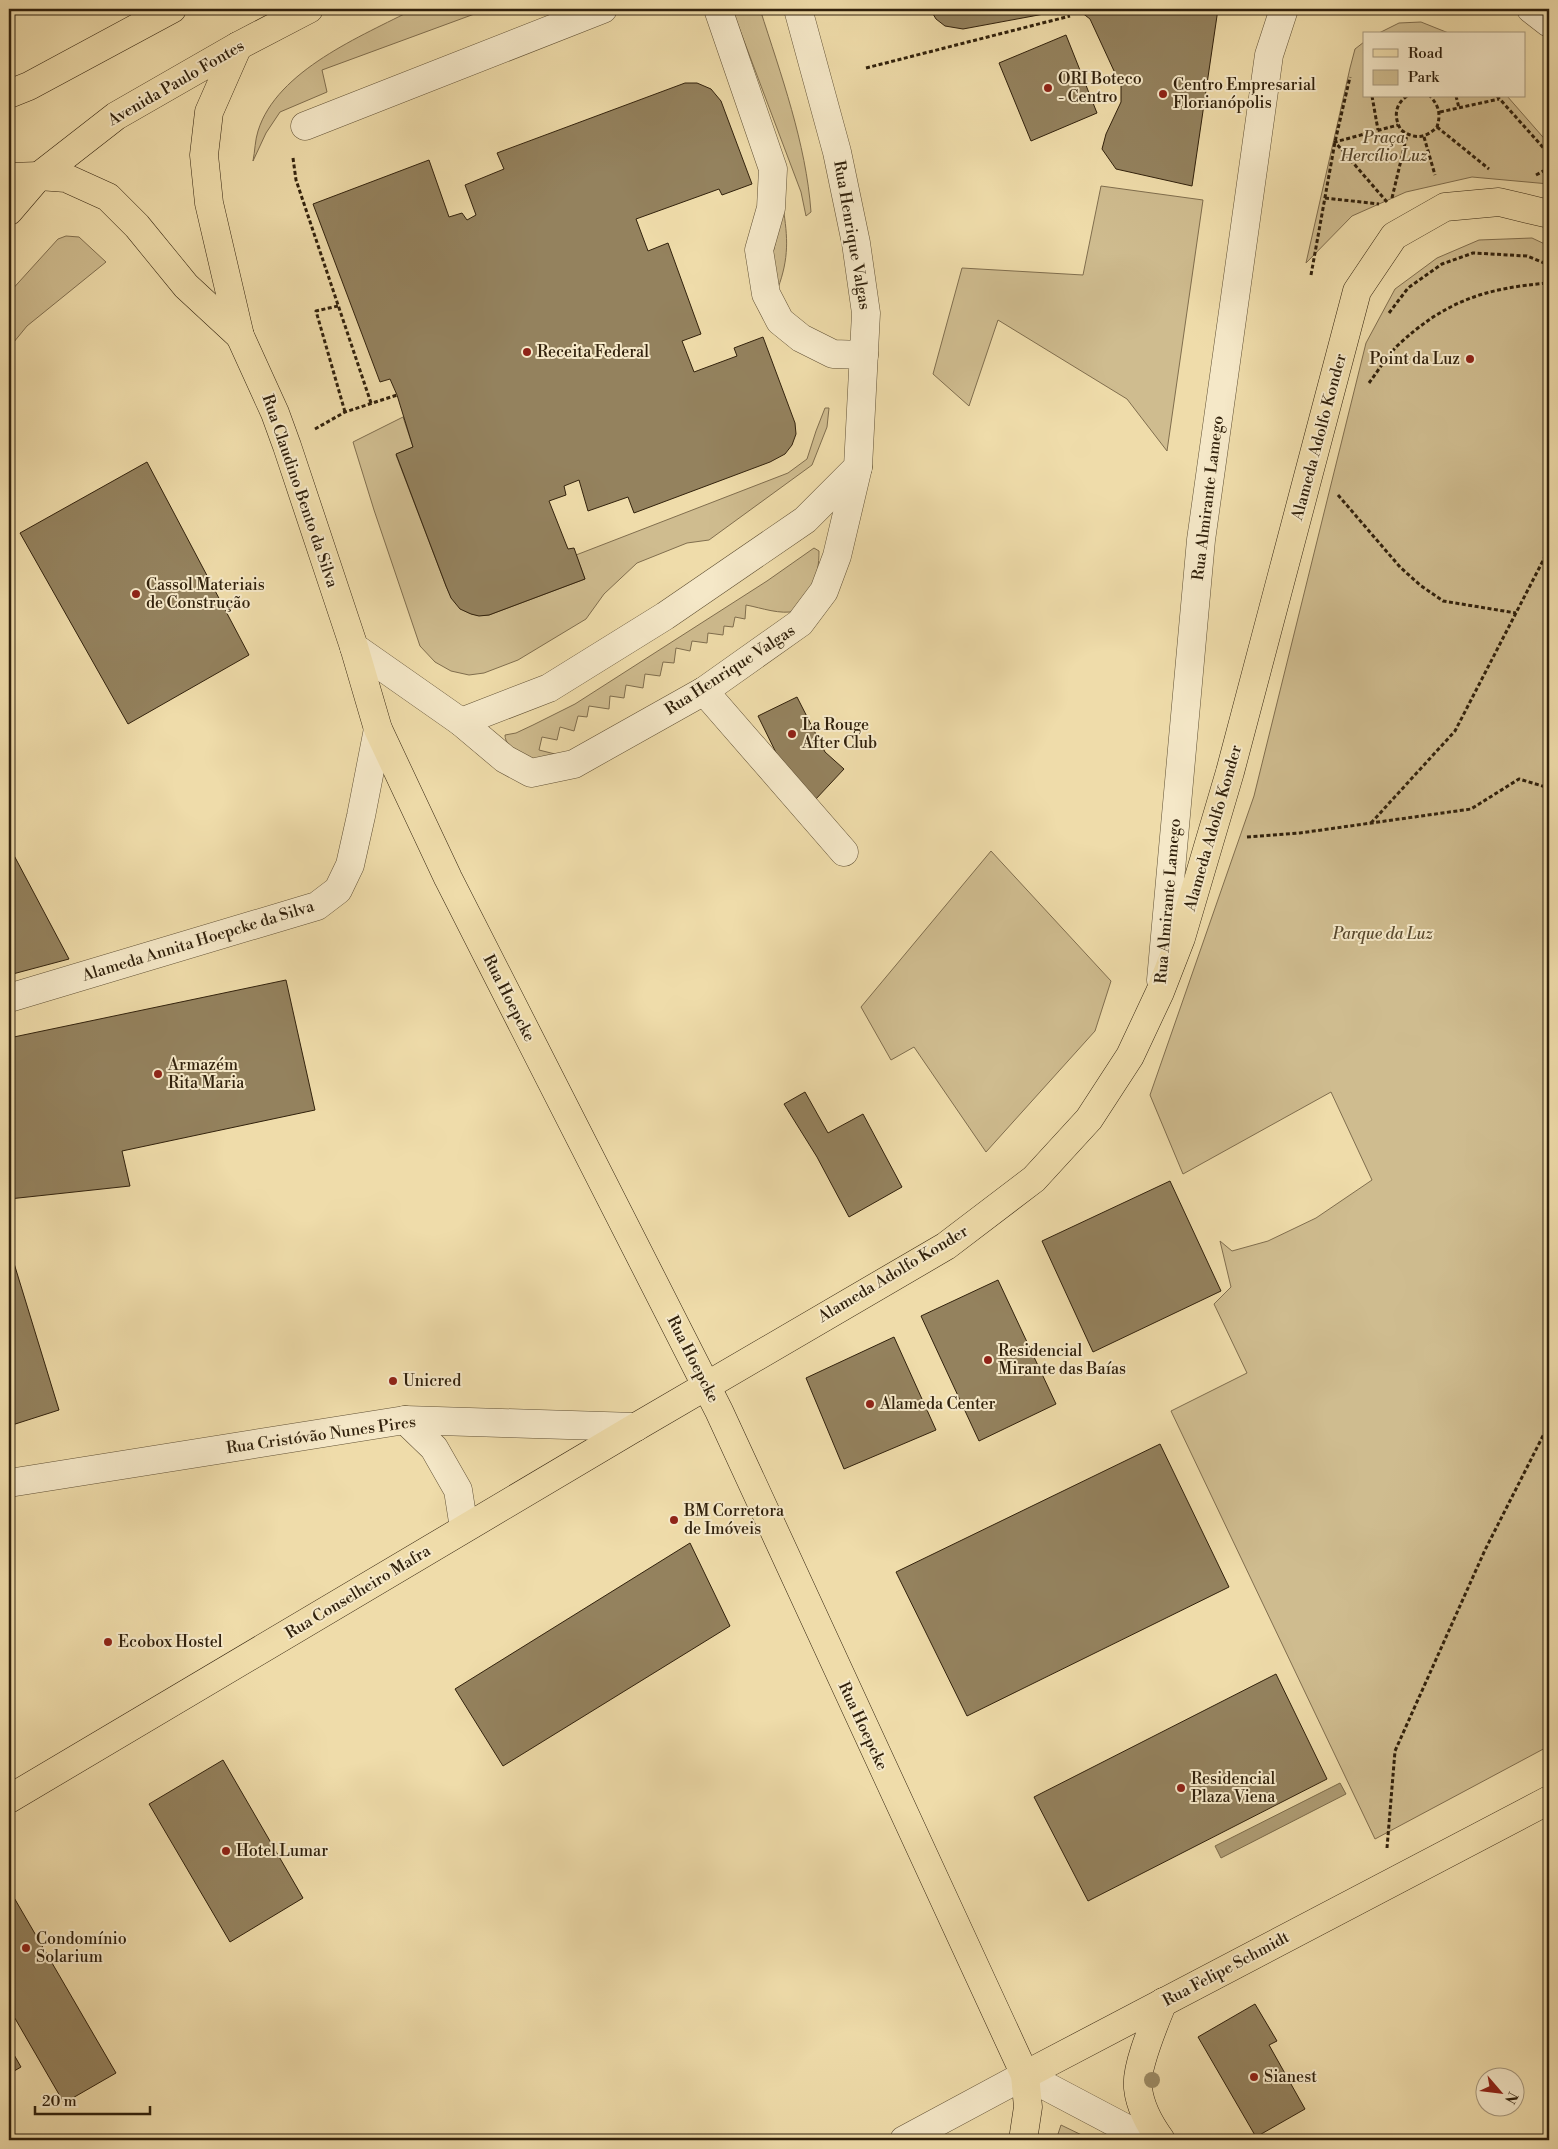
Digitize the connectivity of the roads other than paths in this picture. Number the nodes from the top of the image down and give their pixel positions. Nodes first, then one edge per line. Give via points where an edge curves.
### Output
1 (172, 9) edge
2 (310, 9) edge
3 (602, 9) edge
4 (718, 9) edge
5 (798, 9) edge
6 (1284, 9) edge
7 (1531, 9) edge
8 (1549, 23) edge
9 (238, 46) junction
10 (9, 94) edge
11 (305, 126) road end
12 (39, 176) junction
13 (9, 177) edge
14 (9, 211) edge
15 (1549, 214) edge
16 (240, 336) junction
17 (864, 355) junction
18 (858, 467) junction
19 (354, 647) junction
20 (704, 691) junction
21 (461, 722) junction
22 (378, 729) junction
23 (844, 852) dead end
24 (1160, 992) junction
25 (9, 998) edge
26 (707, 1385) junction
27 (405, 1420) junction
28 (636, 1427) junction
29 (9, 1483) edge
30 (464, 1528) junction
31 (9, 1799) edge
32 (1549, 1800) edge
33 (1163, 2002) junction
34 (1025, 2075) junction
35 (904, 2140) edge
36 (1023, 2140) edge
37 (1148, 2140) edge
38 (1161, 2140) edge

1 - 10 main road via 30,86
2 - 9 main road, Avenida Paulo Fontes
3 - 11 street
4 - 17 street via 773,169 771,208 759,250 766,294 780,321 801,338 833,354
5 - 17 street, Rua Henrique Valgas via 837,152 856,243 866,313
6 - 24 street, Rua Almirante Lamego via 1269,55 1201,540
7 - 8 street
9 - 12 main road, Avenida Paulo Fontes via 116,116
9 - 16 main road, Rua Claudino Bento da Silva via 208,112 204,155 209,203
12 - 13 main road, Rua Claudino Bento da Silva
12 - 14 main road, Avenida Paulo Fontes
12 - 16 main road, Rua Claudino Bento da Silva via 66,178 108,198 137,226 186,286
15 - 24 main road, Alameda Adolfo Konder via 1499,202 1445,208 1394,236 1357,291 1214,833 1182,938
16 - 19 main road, Rua Claudino Bento da Silva via 275,413
17 - 18 street, Rua Henrique Valgas
18 - 20 street, Rua Henrique Valgas via 837,556 824,591 800,623
18 - 21 street via 805,520 665,616 549,688
19 - 21 street, Rua Henrique Valgas
19 - 22 main road, Rua Hoepcke
20 - 21 street, Rua Henrique Valgas via 574,764 531,773 506,760
20 - 23 street
22 - 25 street, Alameda Annita Hoepcke da Silva via 350,865 338,890 317,906
22 - 26 main road, Rua Hoepcke via 448,878
24 - 26 main road, Alameda Adolfo Konder via 1130,1056 1089,1119 1034,1179 946,1246
26 - 28 main road, Rua Conselheiro Mafra
26 - 34 main road, Rua Hoepcke
27 - 28 street, Rua Cristóvão Nunes Pires
27 - 29 street, Rua Cristóvão Nunes Pires
27 - 30 street via 434,1448 458,1490
28 - 30 main road, Rua Conselheiro Mafra
30 - 31 main road, Rua Conselheiro Mafra
32 - 33 main road, Rua Felipe Schmidt
33 - 34 main road, Rua Felipe Schmidt
33 - 38 main road via 1143,2055 1137,2086 1148,2122
34 - 35 street, Rua Felipe Schmidt
34 - 36 main road, Rua Hoepcke via 1028,2107
34 - 37 street

